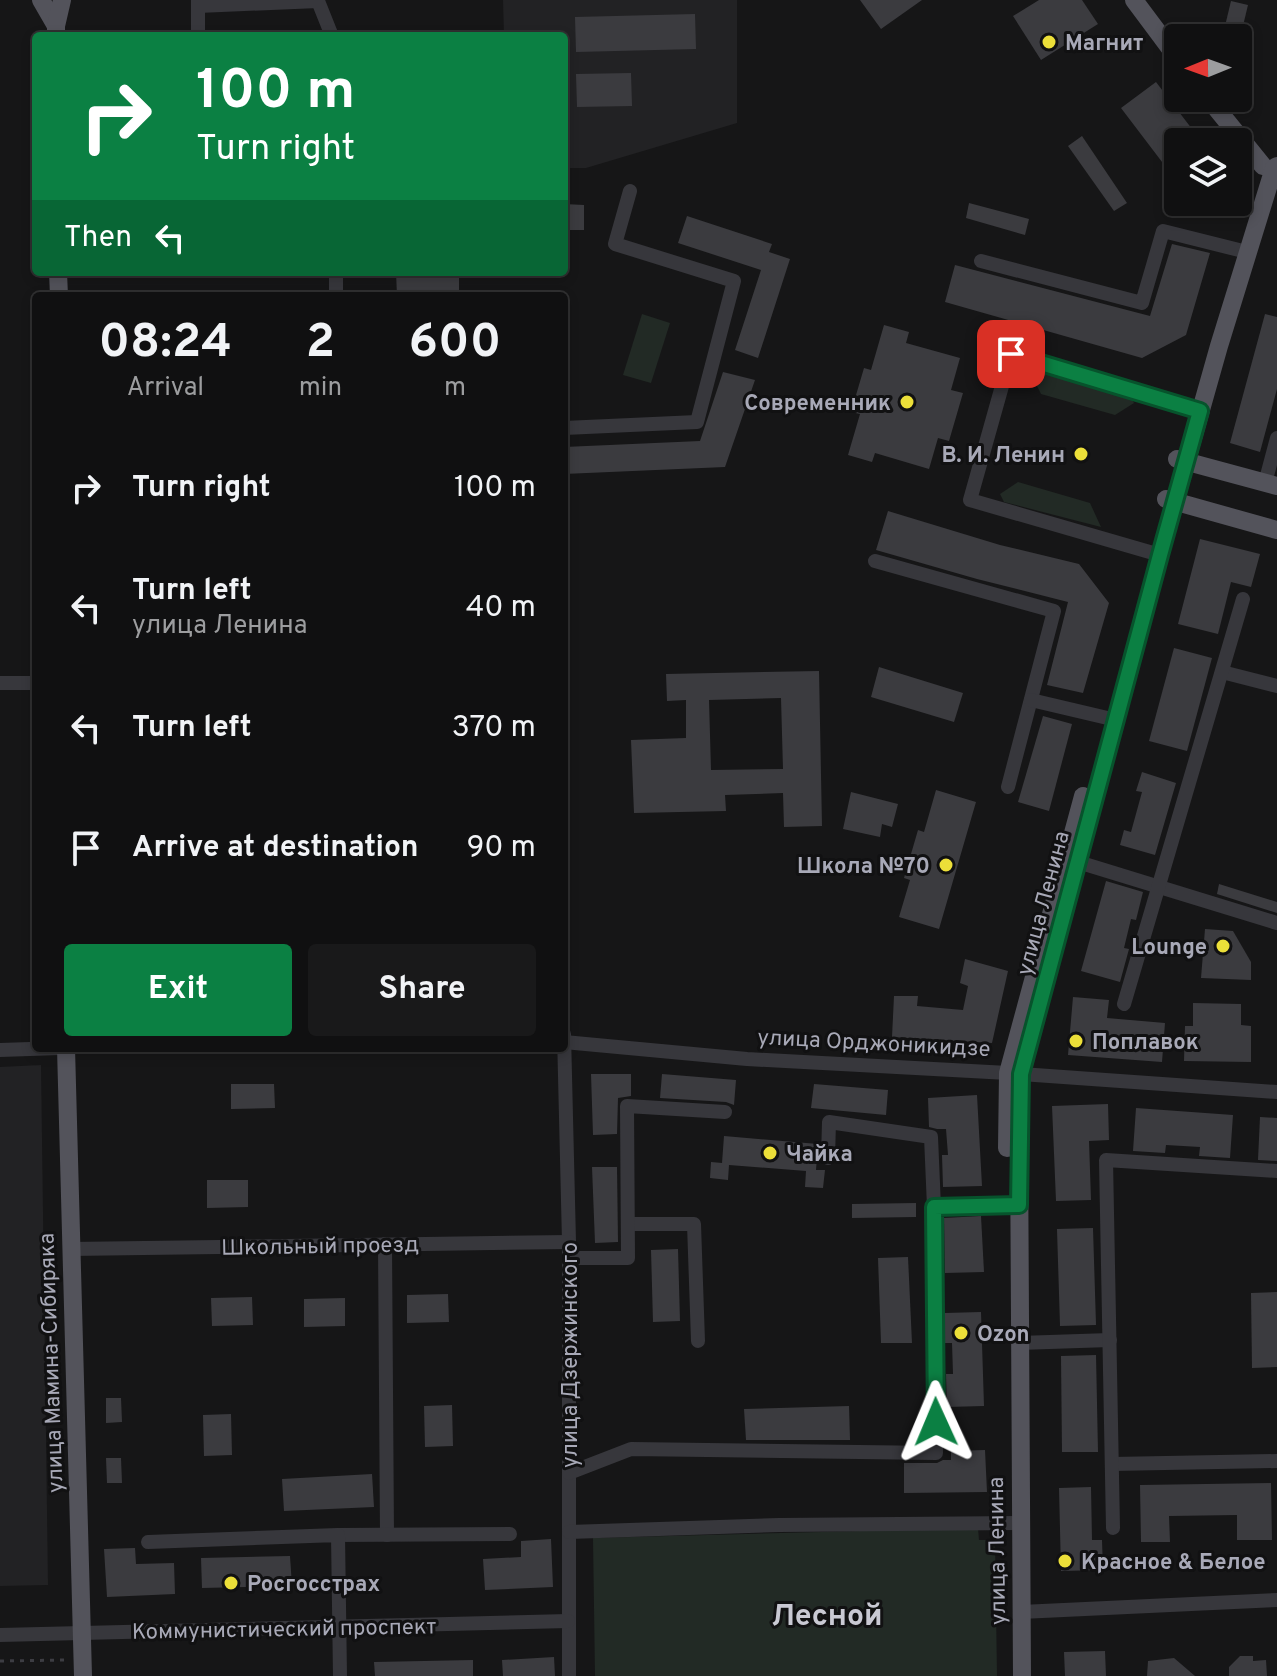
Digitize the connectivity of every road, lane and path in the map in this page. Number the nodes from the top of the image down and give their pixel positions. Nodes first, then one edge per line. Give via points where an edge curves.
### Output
1 (41, 0) edge
2 (62, 0) edge
3 (1134, 0) edge
4 (198, 3) edge
5 (56, 31) edge
6 (198, 32) edge
7 (330, 32) edge
8 (1164, 40) edge
9 (1221, 112) edge
10 (1271, 167) edge
11 (630, 191) dead end
12 (1239, 250) junction
13 (981, 261) dead end
14 (1189, 408) junction
15 (568, 428) edge
16 (1277, 438) edge
17 (1182, 460) junction
18 (1271, 484) edge
19 (1170, 501) junction
20 (1277, 530) edge
21 (1148, 551) junction
22 (875, 561) dead end
23 (1243, 599) dead end
24 (1222, 672) junction
25 (0, 683) edge
26 (32, 683) edge
27 (1277, 686) edge
28 (1031, 700) junction
29 (1110, 719) junction
30 (1008, 787) dead end
31 (1072, 860) junction
32 (1159, 886) junction
33 (1277, 923) edge
34 (1124, 1004) dead end
35 (568, 1042) edge
36 (32, 1049) edge
37 (0, 1050) edge
38 (63, 1052) edge
39 (564, 1052) edge
40 (1014, 1074) junction
41 (1277, 1092) edge
42 (725, 1112) dead end
43 (828, 1158) dead end
44 (1277, 1171) edge
45 (1013, 1206) junction
46 (934, 1207) junction
47 (628, 1224) junction
48 (569, 1242) junction
49 (385, 1244) junction
50 (70, 1249) junction
51 (569, 1258) junction
52 (1110, 1340) junction
53 (698, 1341) dead end
54 (1014, 1343) junction
55 (1277, 1461) edge
56 (1112, 1464) junction
57 (569, 1473) junction
58 (1015, 1523) junction
59 (1113, 1528) dead end
60 (569, 1532) junction
61 (510, 1534) dead end
62 (338, 1535) junction
63 (387, 1535) junction
64 (148, 1542) dead end
65 (1277, 1600) edge
66 (1021, 1612) junction
67 (568, 1621) junction
68 (339, 1627) junction
69 (82, 1633) junction
70 (0, 1635) edge
71 (64, 1660) dead end
72 (0, 1661) edge
73 (83, 1676) edge
74 (340, 1676) edge
75 (569, 1676) edge
76 (1012, 1676) edge
77 (1022, 1676) edge

1 - 5 main road
2 - 5 main road
3 - 8 main road
4 - 6 street
4 - 7 street via 318,1
9 - 10 main road
10 - 12 main road
10 - 14 main road, улица Ленина
11 - 15 street via 615,244 734,281 697,422
12 - 13 street via 1163,231 1142,303
12 - 14 main road
14 - 17 main road, улица Ленина
14 - 21 street via 1011,354 970,500
16 - 18 street
17 - 18 main road
17 - 19 main road, улица Ленина
19 - 20 main road
19 - 21 main road, улица Ленина
21 - 29 main road, улица Ленина
22 - 28 street via 1054,611
23 - 24 street
24 - 27 street
24 - 32 street
25 - 26 street
28 - 29 street
28 - 30 street
29 - 31 main road, улица Ленина
31 - 32 street
31 - 40 main road, улица Ленина
32 - 33 street
32 - 34 street
35 - 40 street, улица Орджоникидзе
36 - 37 street
38 - 50 main road, улица Мамина-Сибиряка
39 - 48 street, улица Дзержинского
40 - 41 street, улица Орджоникидзе
40 - 45 main road, улица Ленина
42 - 47 street via 627,1106
43 - 46 street via 829,1122 931,1137
44 - 52 street via 1106,1160
45 - 46 street
45 - 54 main road, улица Ленина
46 - 57 street via 936,1453 631,1449
47 - 51 street via 628,1258
47 - 53 street via 694,1224
48 - 49 street, Школьный проезд
48 - 51 street, улица Дзержинского
49 - 50 street, Школьный проезд
49 - 63 street
50 - 69 main road, улица Мамина-Сибиряка
51 - 57 street, улица Дзержинского
52 - 54 street
52 - 56 street
54 - 58 main road, улица Ленина
55 - 56 street
56 - 59 street
57 - 60 street, улица Дзержинского
58 - 60 street
58 - 66 main road, улица Ленина
58 - 76 main road
60 - 67 street, улица Дзержинского
61 - 63 street
62 - 63 street
62 - 64 street
62 - 68 street
65 - 66 street
66 - 77 main road, улица Ленина
67 - 68 street, Коммунистический проспект
67 - 75 street, улица Дзержинского
68 - 69 street, Коммунистический проспект
68 - 74 street
69 - 70 street, Коммунистический проспект
69 - 73 main road, улица Мамина-Сибиряка
71 - 72 path

